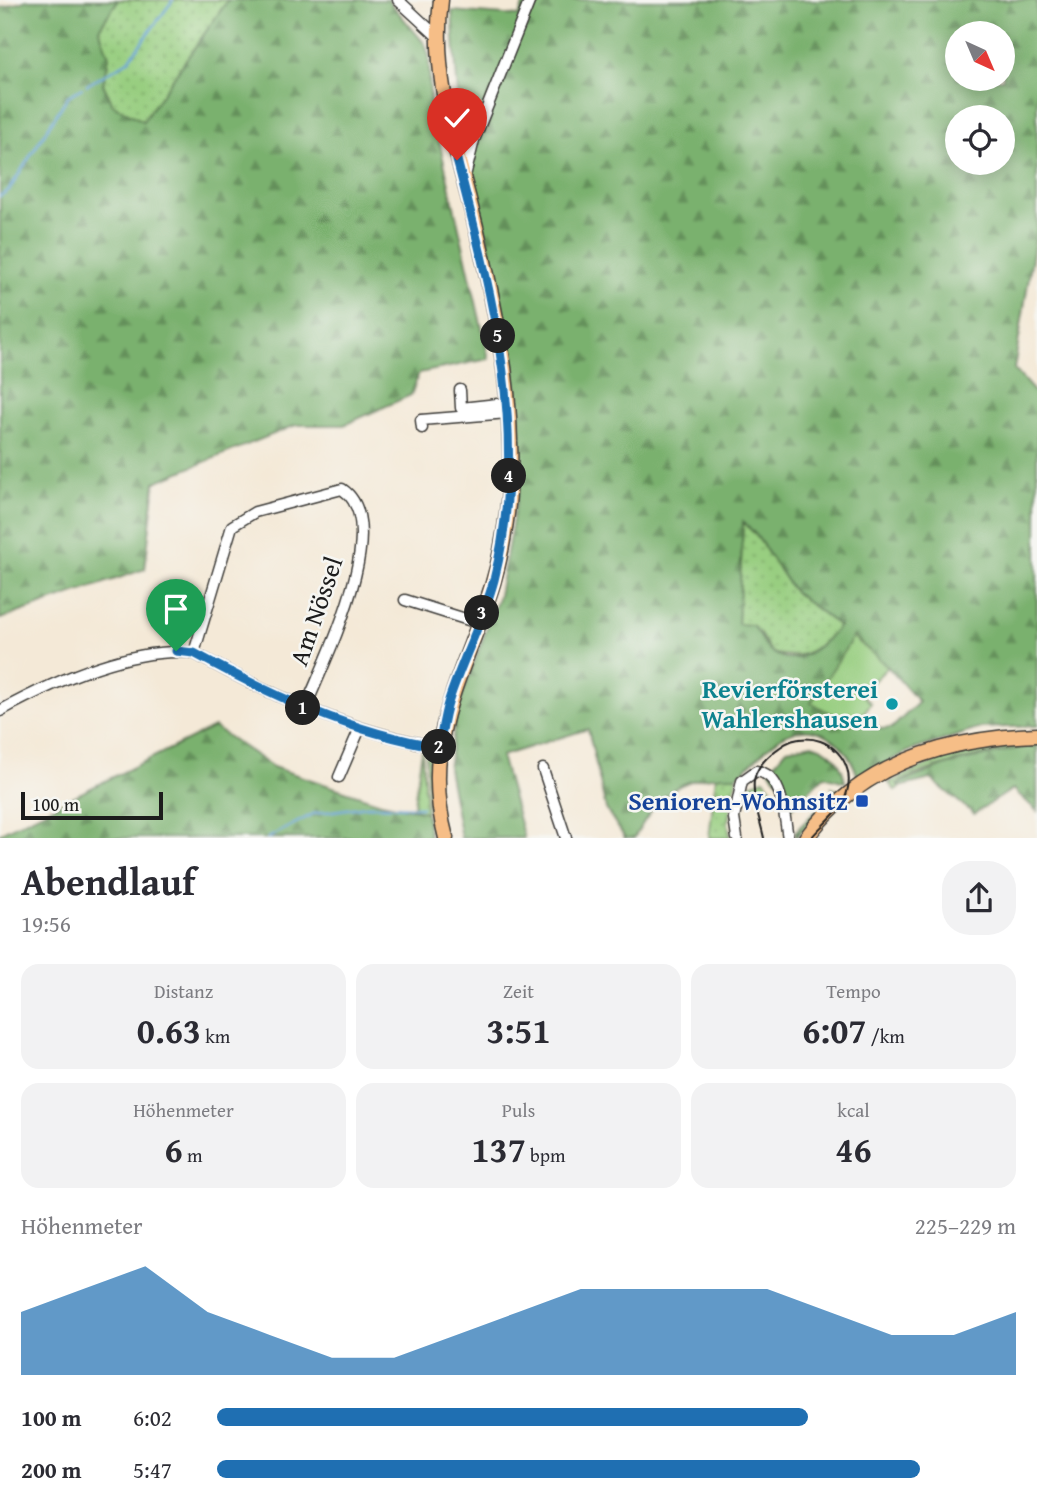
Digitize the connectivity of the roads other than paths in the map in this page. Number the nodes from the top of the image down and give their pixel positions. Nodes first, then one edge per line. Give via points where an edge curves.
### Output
1 (398, 0) edge
2 (441, 0) edge
3 (530, 0) edge
4 (438, 37) junction
5 (463, 183) junction
6 (460, 390) dead end
7 (507, 408) junction
8 (422, 428) dead end
9 (405, 600) dead end
10 (478, 623) junction
11 (194, 653) junction
12 (305, 709) junction
13 (0, 711) edge
14 (360, 728) junction
15 (1037, 734) edge
16 (439, 747) junction
17 (928, 752) junction
18 (543, 769) dead end
19 (339, 777) dead end
20 (446, 838) edge
21 (566, 838) edge
22 (737, 838) edge
23 (788, 838) edge
24 (806, 838) edge
25 (818, 838) edge

1 - 4 street
2 - 4 main road
3 - 5 street via 474,140
4 - 5 main road via 444,96
5 - 7 main road via 504,363
6 - 7 street via 461,408
7 - 8 street via 421,420
7 - 10 main road via 508,508 494,582
9 - 10 street
10 - 16 main road via 448,702
11 - 12 street
11 - 12 street, Am Nössel via 232,526 255,512 342,489 357,509 362,545 353,588
11 - 13 street via 159,651 125,659
12 - 14 street
14 - 16 street
14 - 19 street
15 - 17 main road via 986,738
16 - 20 main road via 440,809
17 - 24 main road via 864,781
17 - 25 main road via 856,800
18 - 21 street
22 - 23 street via 734,817 742,781 756,771 776,784

